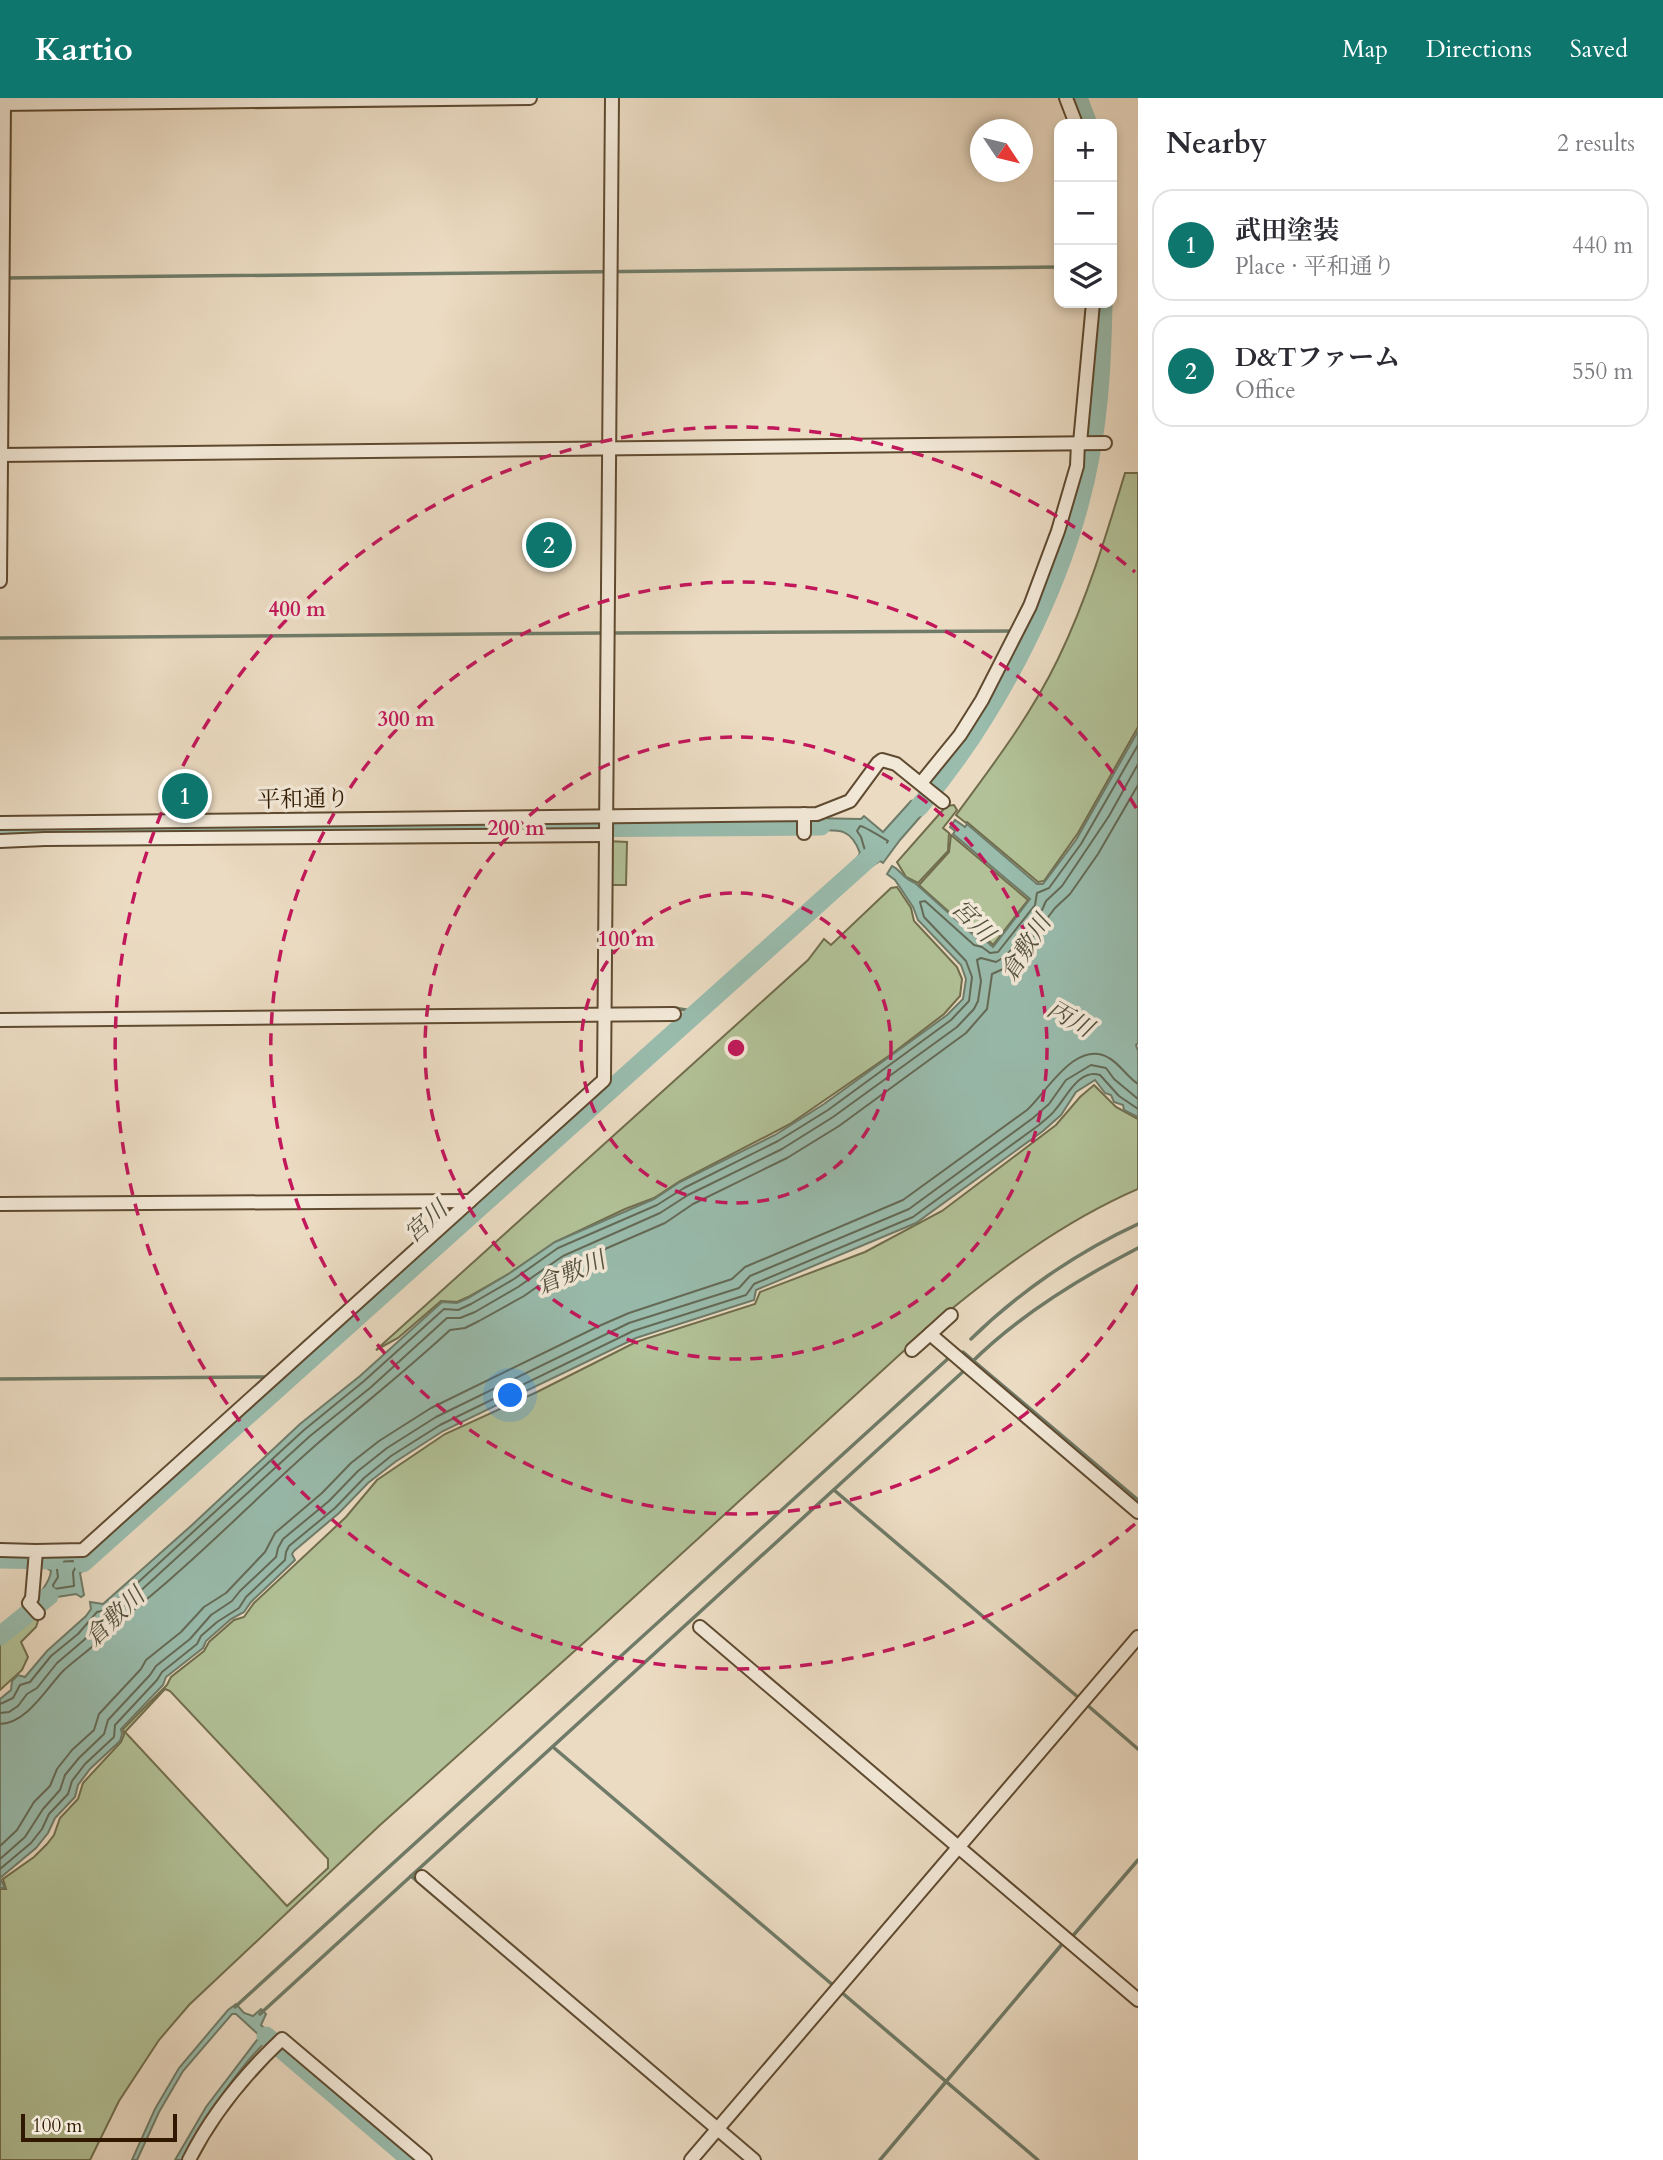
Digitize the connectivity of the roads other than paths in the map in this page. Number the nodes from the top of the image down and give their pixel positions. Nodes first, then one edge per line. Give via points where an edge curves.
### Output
1 (530, 98) edge
2 (612, 98) edge
3 (1066, 98) edge
4 (2, 104) edge
5 (1074, 119) edge
6 (1093, 308) edge
7 (1104, 443) dead end
8 (1079, 445) junction
9 (609, 453) junction
10 (1, 458) edge
11 (0, 581) edge
12 (923, 785) junction
13 (941, 800) dead end
14 (804, 816) junction
15 (0, 822) edge
16 (606, 825) junction
17 (804, 832) dead end
18 (0, 841) edge
19 (604, 1010) junction
20 (674, 1014) dead end
21 (0, 1020) edge
22 (473, 1198) junction
23 (0, 1204) edge
24 (951, 1315) dead end
25 (930, 1334) junction
26 (912, 1350) dead end
27 (1138, 1512) edge
28 (0, 1550) edge
29 (36, 1556) junction
30 (35, 1609) dead end
31 (700, 1627) dead end
32 (1138, 1637) edge
33 (958, 1848) junction
34 (422, 1877) dead end
35 (1138, 2000) edge
36 (715, 2132) junction
37 (190, 2160) edge
38 (425, 2160) edge
39 (691, 2160) edge
40 (754, 2160) edge

1 - 4 street
2 - 9 street
3 - 5 street
4 - 10 street
6 - 8 street
7 - 8 street
8 - 9 street
8 - 12 street via 1055,543 1018,631 960,735
9 - 10 street
9 - 16 street
10 - 11 street
12 - 13 street
12 - 14 street via 896,764 882,760 844,805
14 - 16 street
14 - 17 street
15 - 16 street, 平和通り
16 - 18 street
16 - 19 street
19 - 20 street
19 - 21 street
19 - 22 street via 604,1080
22 - 23 street
22 - 29 street via 83,1550
24 - 25 street
25 - 26 street
25 - 27 street
28 - 29 street
29 - 30 street via 29,1603
31 - 33 street
32 - 33 street
33 - 35 street
33 - 36 street
34 - 36 street
36 - 39 street
36 - 40 street
37 - 38 street via 235,2088 282,2039

